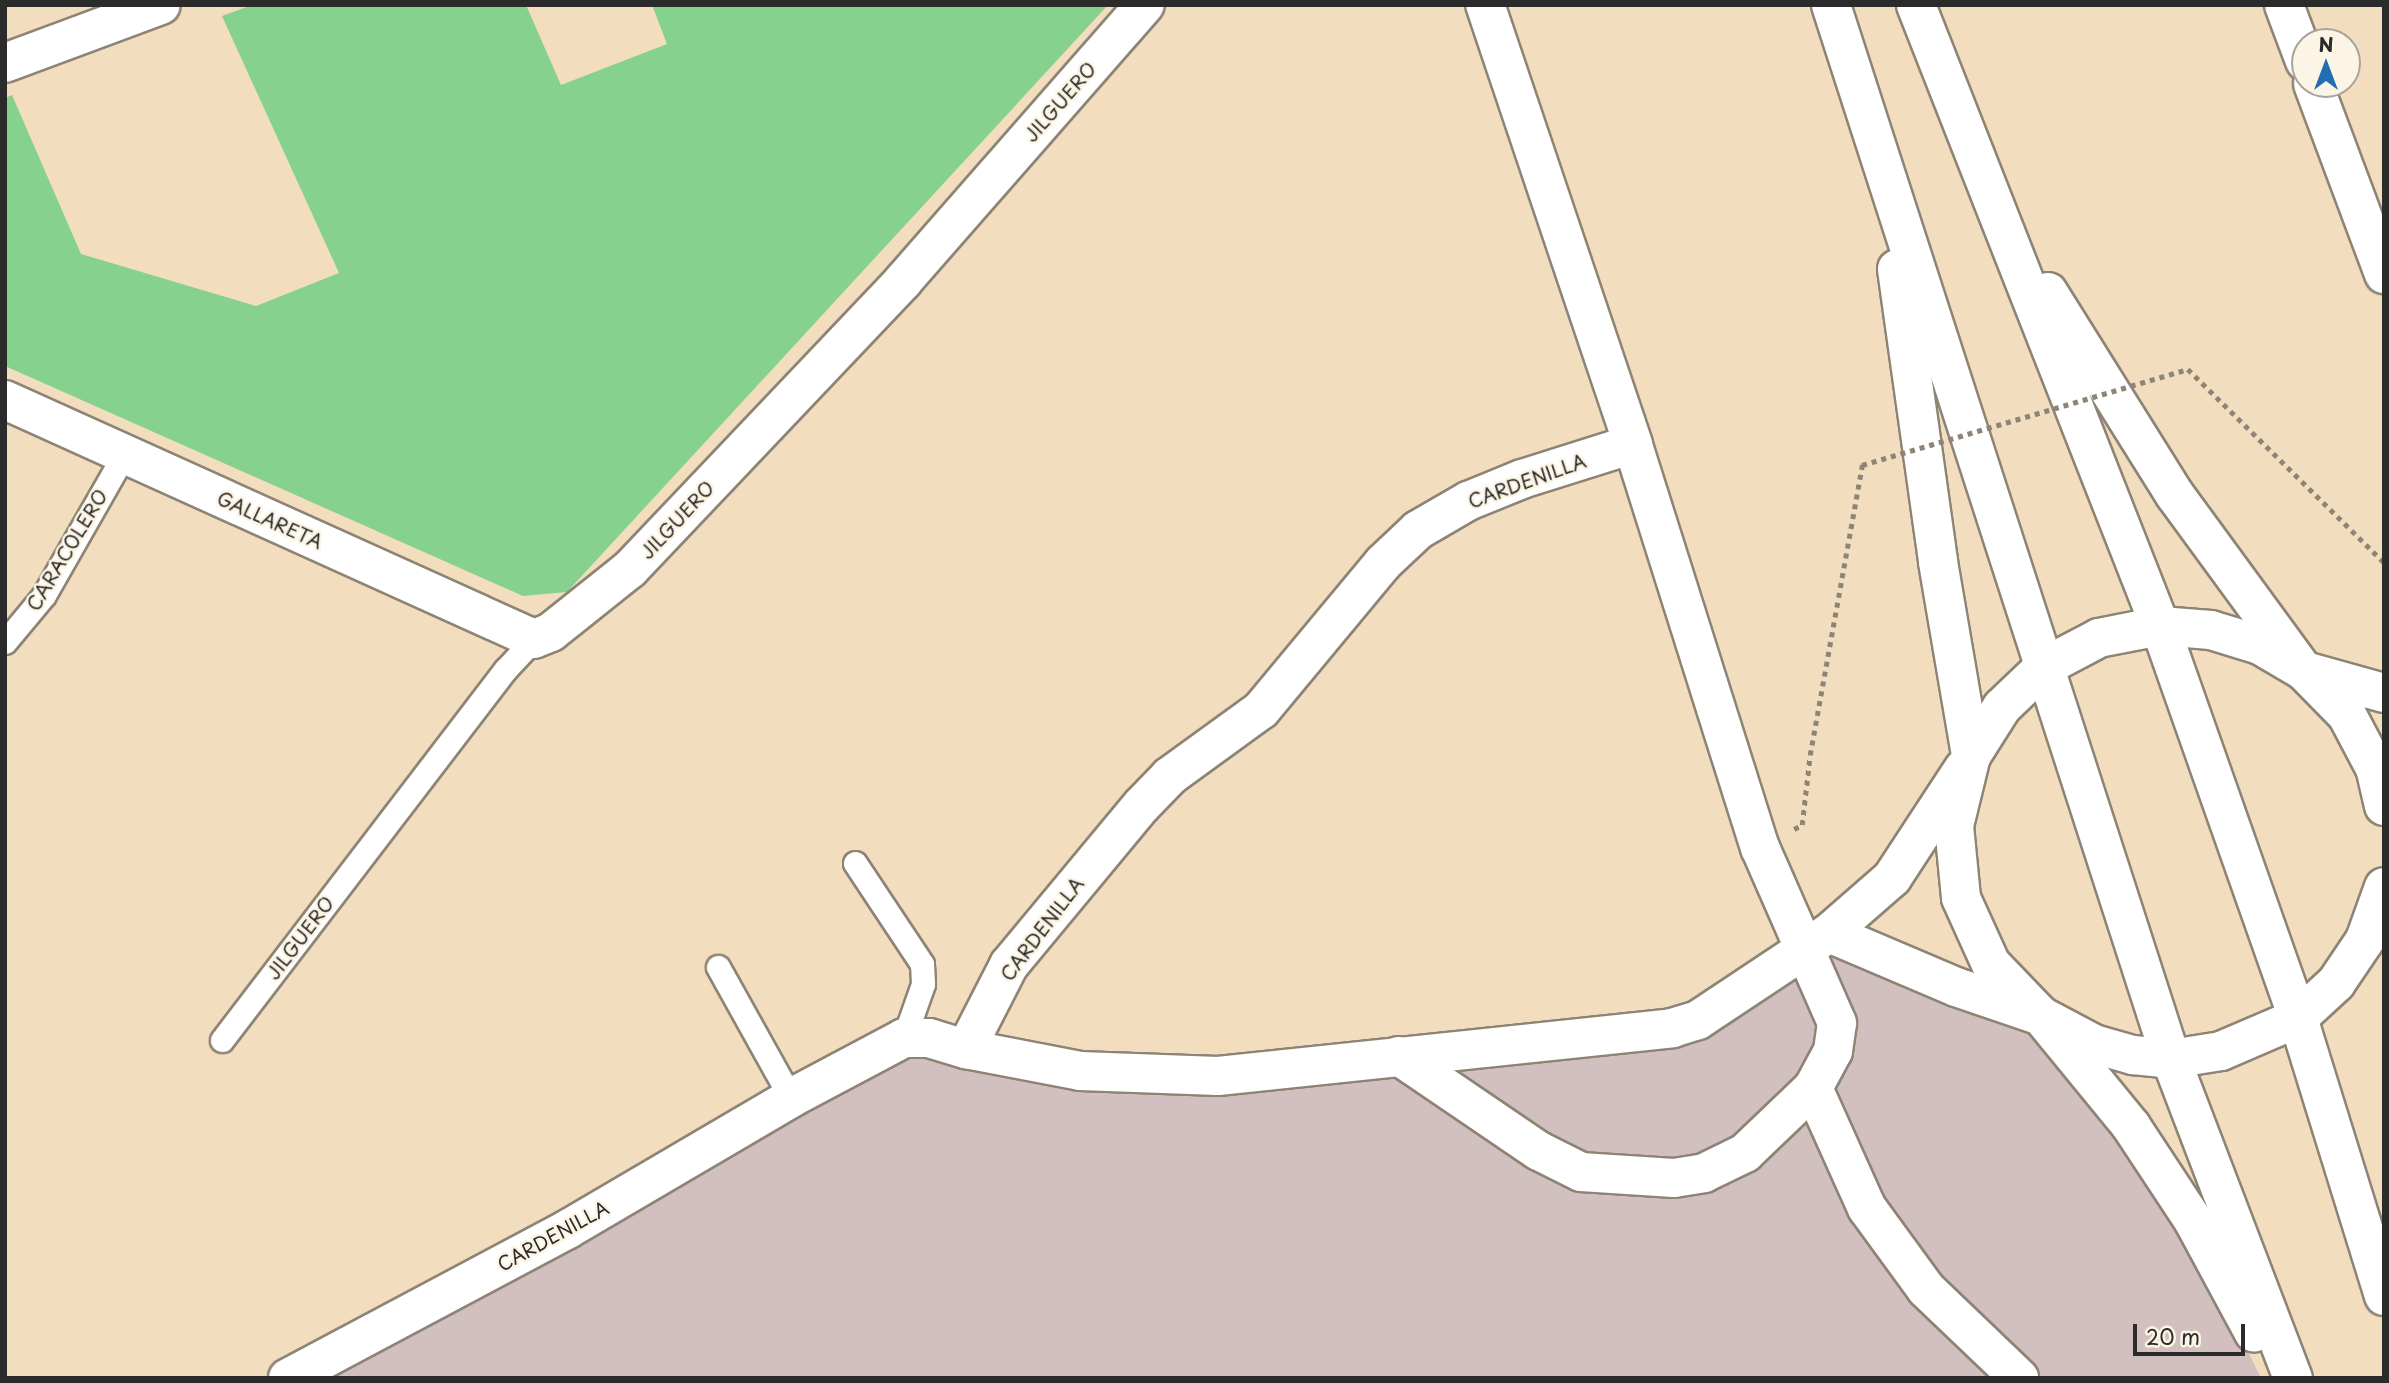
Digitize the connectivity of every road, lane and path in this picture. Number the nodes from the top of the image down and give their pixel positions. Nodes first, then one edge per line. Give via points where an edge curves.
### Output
1 (161, 5) edge
2 (1145, 5) edge
3 (1485, 5) edge
4 (1831, 5) edge
5 (1916, 5) edge
6 (2284, 5) edge
7 (2293, 28) edge
8 (5, 64) edge
9 (2318, 98) edge
10 (1883, 166) junction
11 (2000, 216) junction
12 (2384, 274) edge
13 (5, 400) edge
14 (1633, 444) junction
15 (124, 455) junction
16 (2384, 562) edge
17 (2160, 626) junction
18 (534, 639) junction
19 (5, 642) edge
20 (2044, 667) junction
21 (2304, 671) junction
22 (2384, 693) edge
23 (1971, 756) junction
24 (2384, 806) edge
25 (1760, 848) junction
26 (855, 863) dead end
27 (2384, 892) edge
28 (1817, 941) junction
29 (718, 967) dead end
30 (2041, 1016) junction
31 (2298, 1018) junction
32 (904, 1038) junction
33 (222, 1040) dead end
34 (966, 1049) junction
35 (1399, 1056) junction
36 (2171, 1059) junction
37 (1813, 1088) junction
38 (791, 1098) junction
39 (2384, 1296) edge
40 (288, 1378) edge
41 (2019, 1378) edge
42 (2278, 1378) edge
43 (2293, 1378) edge

1 - 8 main road
2 - 18 main road, JILGUERO via 904,281 631,569 551,632
3 - 14 main road
4 - 10 main road
5 - 11 main road
6 - 7 main road
9 - 12 main road
10 - 20 main road
10 - 23 main road via 1938,562
11 - 17 main road
11 - 21 main road via 2175,495
13 - 15 main road, GALLARETA
14 - 25 main road
14 - 34 main road, CARDENILLA via 1522,479 1468,501 1418,530 1383,563 1261,710 1170,776 1142,805 1009,965
15 - 18 main road, GALLARETA
15 - 19 lane, CARACOLERO via 44,596
16 - 25 path, bridge via 2188,369 1862,465 1810,755 1802,825
17 - 20 main road via 2099,638
17 - 21 main road via 2211,630 2248,641
17 - 31 main road
18 - 33 lane, JILGUERO via 505,670
20 - 23 main road via 2002,707
20 - 36 main road
21 - 22 main road
21 - 24 main road via 2347,715 2376,770
23 - 28 main road via 1892,878
23 - 30 main road via 1954,826 1961,898 1991,964
25 - 28 main road
26 - 32 lane via 922,964 923,984
27 - 31 main road via 2365,940 2336,983
28 - 30 main road
28 - 35 main road via 1698,1020 1672,1028
28 - 37 main road via 1837,1023 1833,1051
29 - 38 lane
30 - 36 main road via 2094,1044
30 - 42 main road via 2131,1126 2180,1200
31 - 36 main road via 2221,1051
31 - 39 main road
32 - 34 main road via 929,1038
32 - 38 main road, CARDENILLA
34 - 35 main road via 1080,1071 1218,1076
35 - 37 main road via 1539,1152 1581,1172 1620,1177 1704,1173 1745,1153
36 - 43 main road
37 - 41 main road via 1867,1208 1926,1289
38 - 40 main road, CARDENILLA via 568,1229

